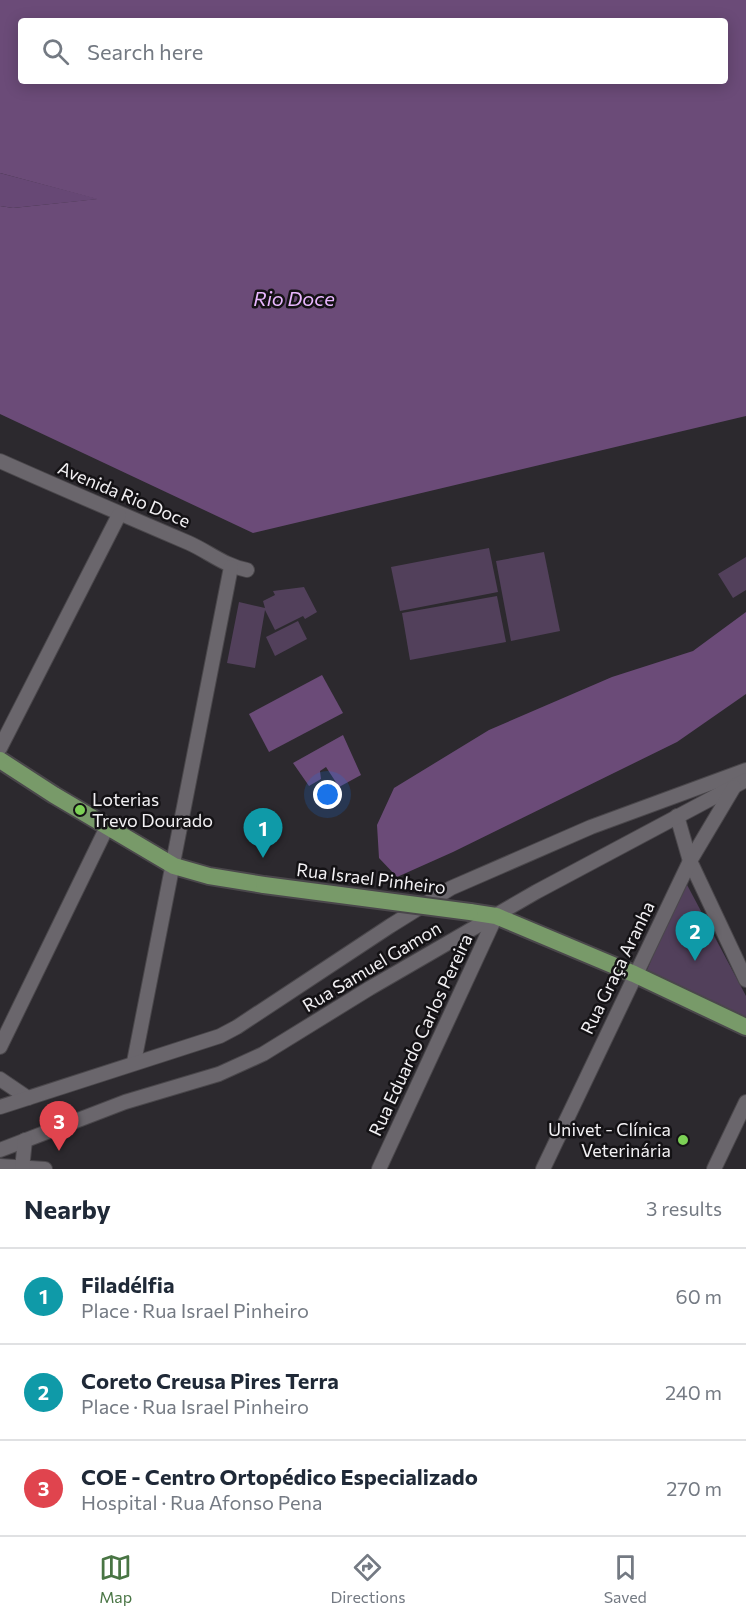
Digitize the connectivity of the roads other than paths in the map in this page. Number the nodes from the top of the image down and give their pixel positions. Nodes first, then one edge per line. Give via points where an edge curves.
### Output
1 (0, 461) edge
2 (119, 515) junction
3 (231, 567) junction
4 (247, 570) dead end
5 (0, 748) edge
6 (0, 760) edge
7 (746, 770) edge
8 (740, 783) edge
9 (677, 816) junction
10 (107, 827) junction
11 (690, 861) junction
12 (174, 866) junction
13 (496, 916) junction
14 (634, 974) junction
15 (746, 980) edge
16 (746, 1027) edge
17 (0, 1047) edge
18 (134, 1062) junction
19 (0, 1079) edge
20 (27, 1098) junction
21 (746, 1102) edge
22 (0, 1107) edge
23 (25, 1140) junction
24 (0, 1150) edge
25 (0, 1166) edge
26 (22, 1168) edge
27 (45, 1169) edge
28 (379, 1169) edge
29 (543, 1169) edge
30 (714, 1169) edge

1 - 2 street, Avenida Rio Doce
2 - 3 street, Avenida Rio Doce via 191,544
2 - 5 street
3 - 4 street, Avenida Rio Doce
3 - 12 street
6 - 10 main road, Rua Israel Pinheiro
7 - 18 street via 591,827 451,888 237,1027 201,1043
8 - 9 street, Rua Samuel Gamon
8 - 11 street, Rua Graça Aranha
9 - 11 street
9 - 13 street, Rua Samuel Gamon
10 - 12 main road, Rua Israel Pinheiro
10 - 17 street
11 - 14 street, Rua Graça Aranha
11 - 15 street
12 - 13 main road, Rua Israel Pinheiro, bridge via 264,885
12 - 18 street
13 - 14 main road, Rua Israel Pinheiro
13 - 23 street, Rua Samuel Gamon via 263,1054 219,1074 125,1102
13 - 28 street, Rua Eduardo Carlos Pereira
14 - 16 main road, Rua Israel Pinheiro
14 - 29 street, Rua Graça Aranha
18 - 20 street
19 - 20 street
20 - 22 street
21 - 30 street
23 - 24 street, Rua Samuel Gamon
23 - 26 street
25 - 26 street
26 - 27 street

